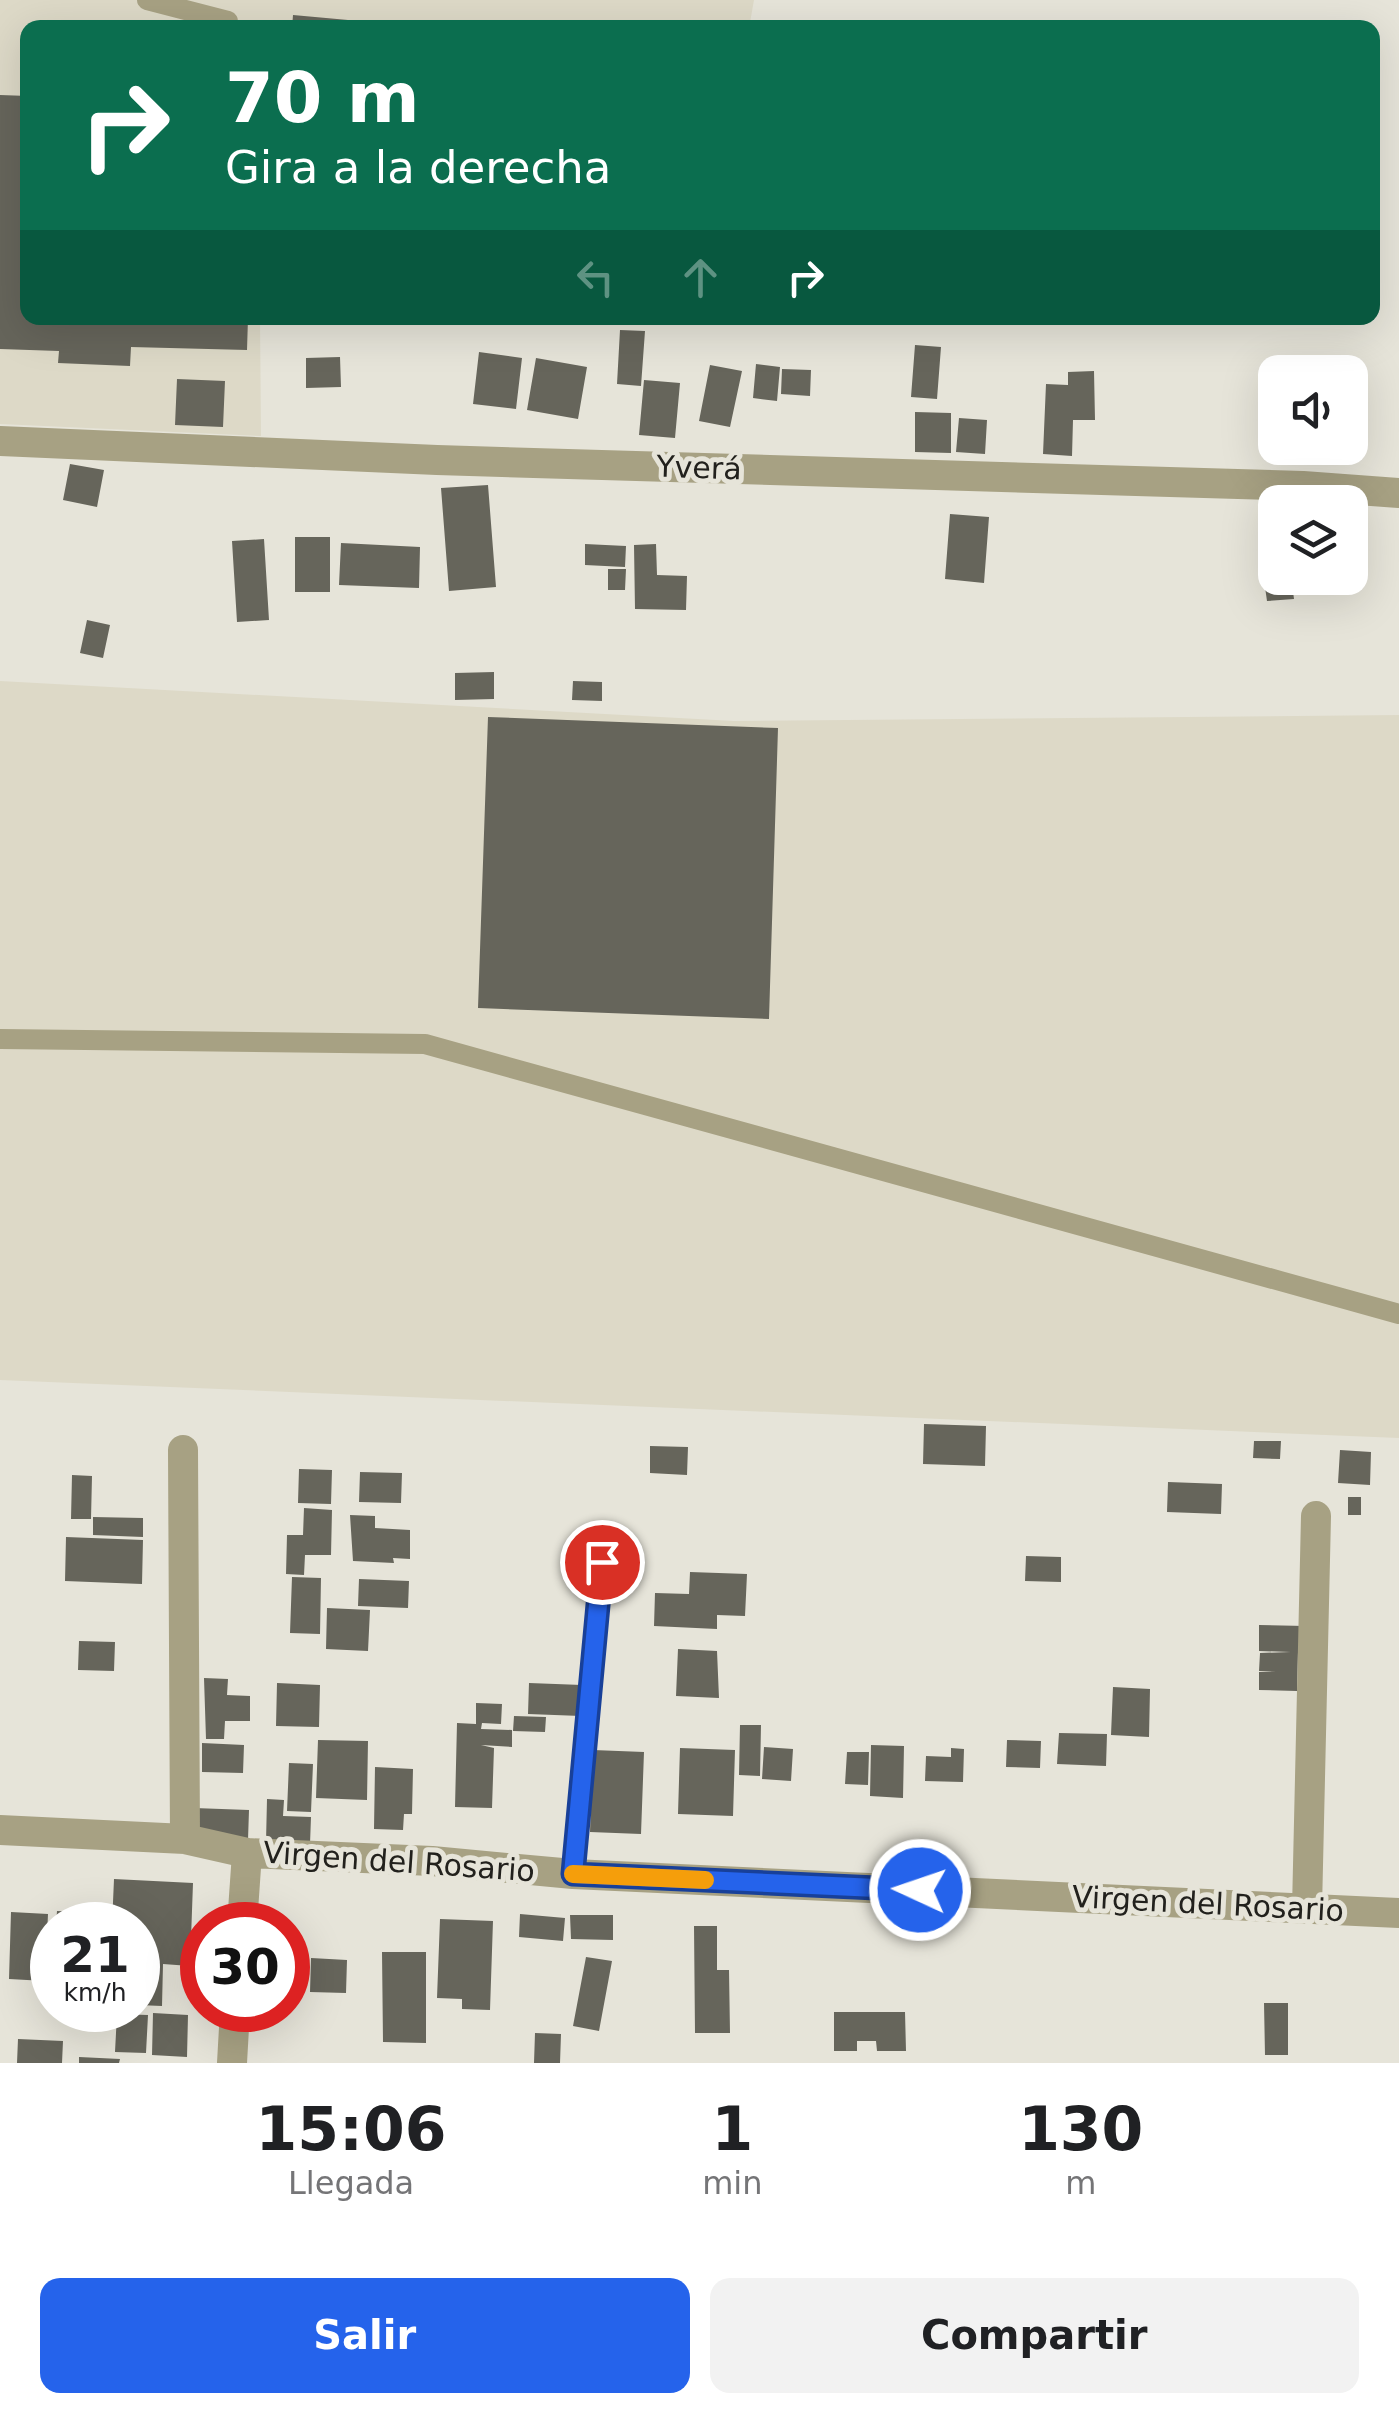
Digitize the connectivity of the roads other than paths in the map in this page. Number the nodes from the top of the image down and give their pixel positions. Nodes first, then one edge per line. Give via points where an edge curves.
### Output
1 (147, 0) edge
2 (224, 20) edge
3 (0, 440) edge
4 (1399, 493) edge
5 (0, 1038) edge
6 (1399, 1314) edge
7 (183, 1450) dead end
8 (1316, 1516) dead end
9 (602, 1562) dead end
10 (0, 1830) edge
11 (185, 1839) junction
12 (247, 1853) junction
13 (573, 1874) junction
14 (244, 1902) edge
15 (1306, 1908) junction
16 (1399, 1913) edge
17 (234, 2032) edge
18 (232, 2063) edge

1 - 2 lane
3 - 4 street, Yverá
5 - 6 lane via 425,1044
7 - 11 street
8 - 15 street
9 - 13 lane
10 - 11 street, Virgen del Rosario
11 - 12 street, Virgen del Rosario
12 - 13 street, Virgen del Rosario
12 - 14 street
13 - 15 street, Virgen del Rosario
15 - 16 street, Virgen del Rosario
17 - 18 street

